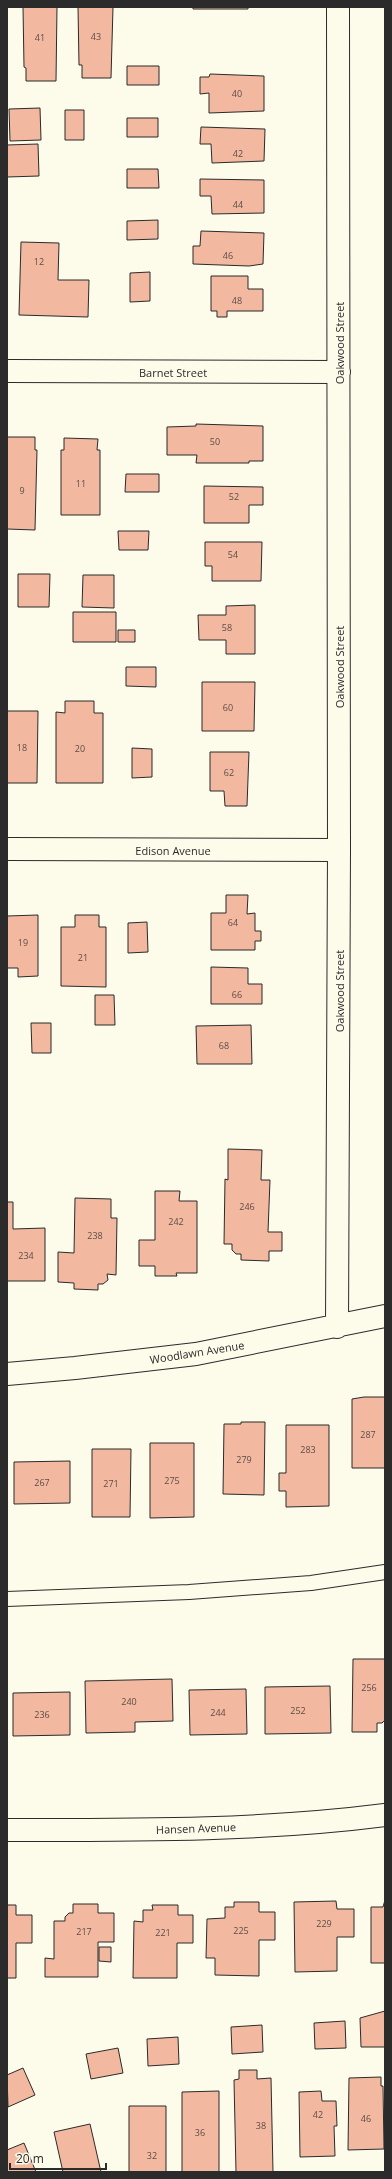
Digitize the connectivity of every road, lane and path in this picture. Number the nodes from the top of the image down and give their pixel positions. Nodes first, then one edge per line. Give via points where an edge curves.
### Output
1 (338, 7) edge
2 (7, 371) edge
3 (339, 372) junction
4 (7, 849) edge
5 (339, 850) junction
6 (385, 1316) edge
7 (337, 1327) junction
8 (7, 1374) edge
9 (385, 1572) edge
10 (7, 1599) edge
11 (385, 1815) edge
12 (7, 1830) edge

1 - 3 street, Oakwood Street
2 - 3 street, Barnet Street
3 - 5 street, Oakwood Street
4 - 5 street, Edison Avenue
5 - 7 street, Oakwood Street
6 - 7 street, Woodlawn Avenue
7 - 8 street, Woodlawn Avenue via 196,1354
9 - 10 lane via 311,1583 190,1592
11 - 12 street, Hansen Avenue via 310,1824 156,1830

